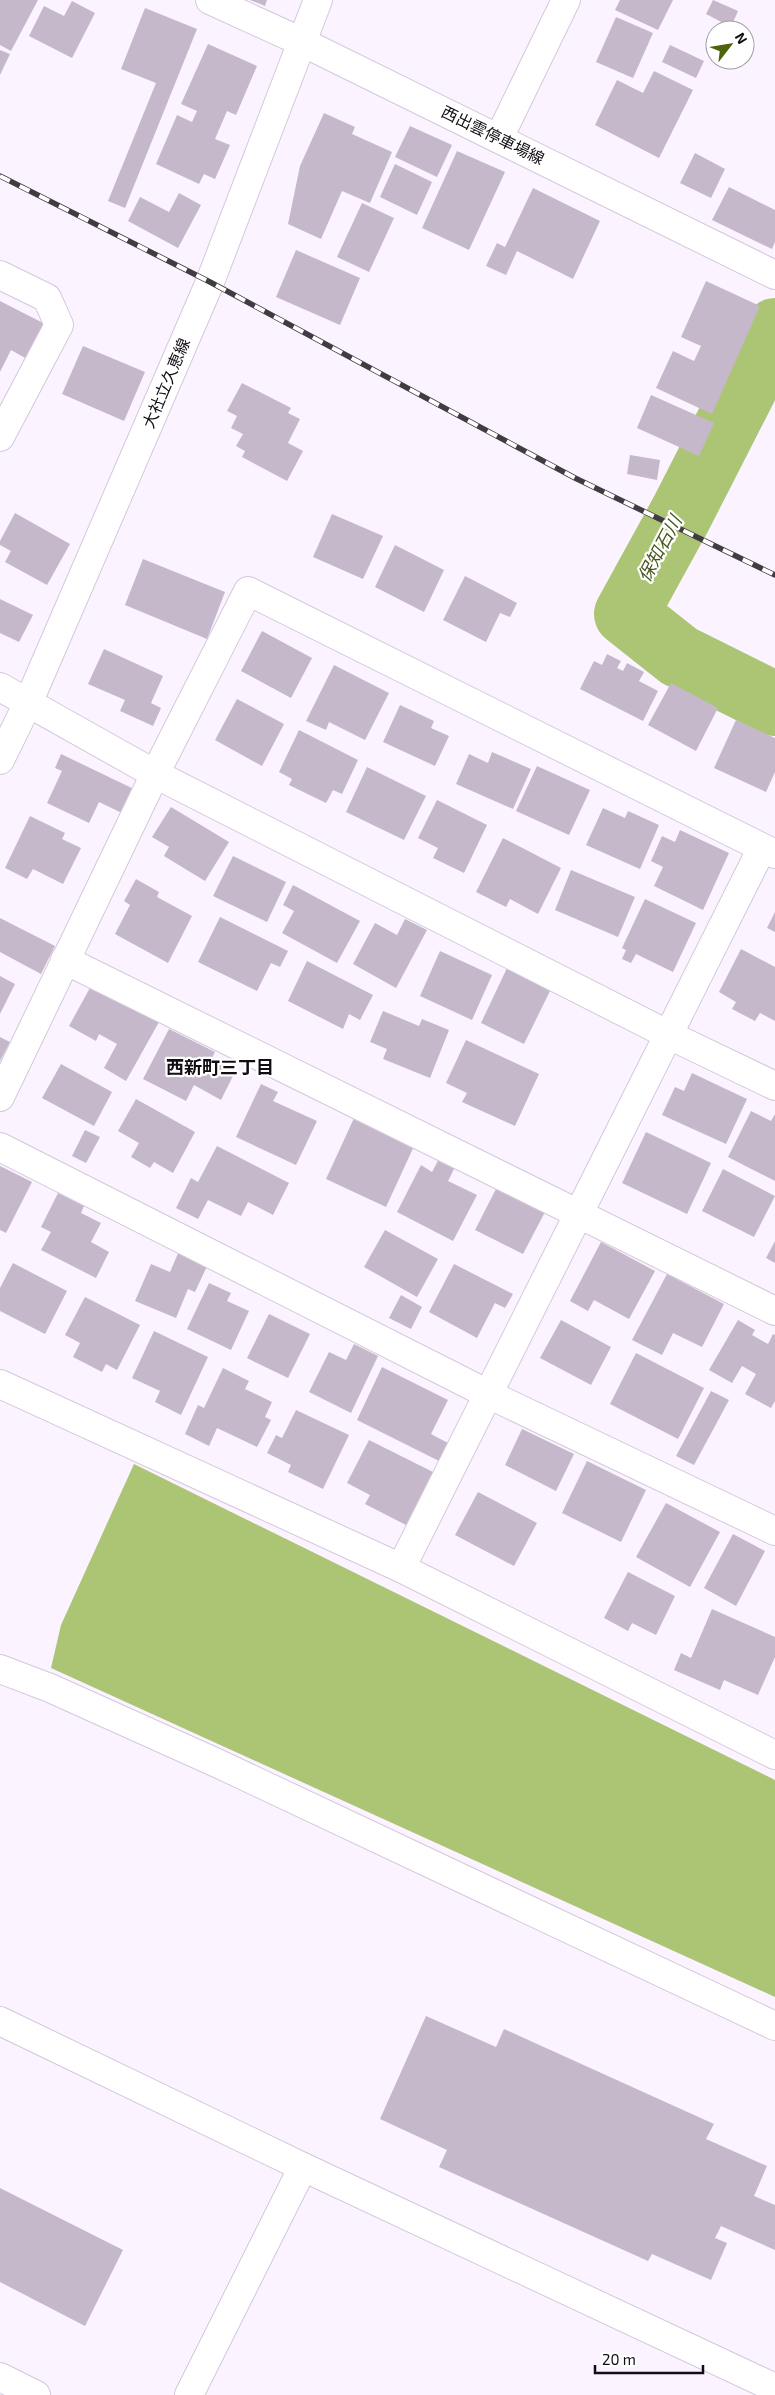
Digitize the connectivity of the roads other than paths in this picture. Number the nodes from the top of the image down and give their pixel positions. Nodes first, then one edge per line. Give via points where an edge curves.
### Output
1 (210, 0) edge
2 (318, 0) edge
3 (566, 0) edge
4 (302, 42) junction
5 (499, 138) junction
6 (0, 275) edge
7 (775, 275) edge
8 (0, 437) edge
9 (0, 687) edge
10 (29, 701) junction
11 (0, 760) edge
12 (155, 774) junction
13 (768, 851) edge
14 (65, 960) junction
15 (669, 1035) junction
16 (775, 1086) edge
17 (0, 1097) edge
18 (0, 1146) edge
19 (578, 1214) junction
20 (775, 1311) edge
21 (0, 1385) edge
22 (488, 1394) junction
23 (775, 1531) edge
24 (401, 1568) junction
25 (0, 1669) edge
26 (775, 1755) edge
27 (0, 2021) edge
28 (775, 2026) edge
29 (303, 2167) junction
30 (0, 2377) edge
31 (773, 2388) edge
32 (36, 2395) edge
33 (189, 2395) edge

1 - 4 street, 西出雲停車場線
2 - 4 street, 大社立久恵線
3 - 5 street
4 - 5 street, 西出雲停車場線
4 - 10 street, 大社立久恵線 via 207,289
5 - 7 street, 西出雲停車場線
6 - 8 street via 46,298 59,325
9 - 10 street
10 - 11 street, 大社立久恵線
10 - 12 street
12 - 13 street via 248,591
12 - 14 street
12 - 15 street
13 - 15 street
14 - 17 street
14 - 19 street
15 - 16 street
15 - 19 street
18 - 22 street
19 - 20 street
19 - 22 street
21 - 24 street
22 - 23 street
22 - 24 street
24 - 26 street
25 - 28 street via 219,1764
27 - 29 street
29 - 31 street
29 - 33 street
30 - 32 street

